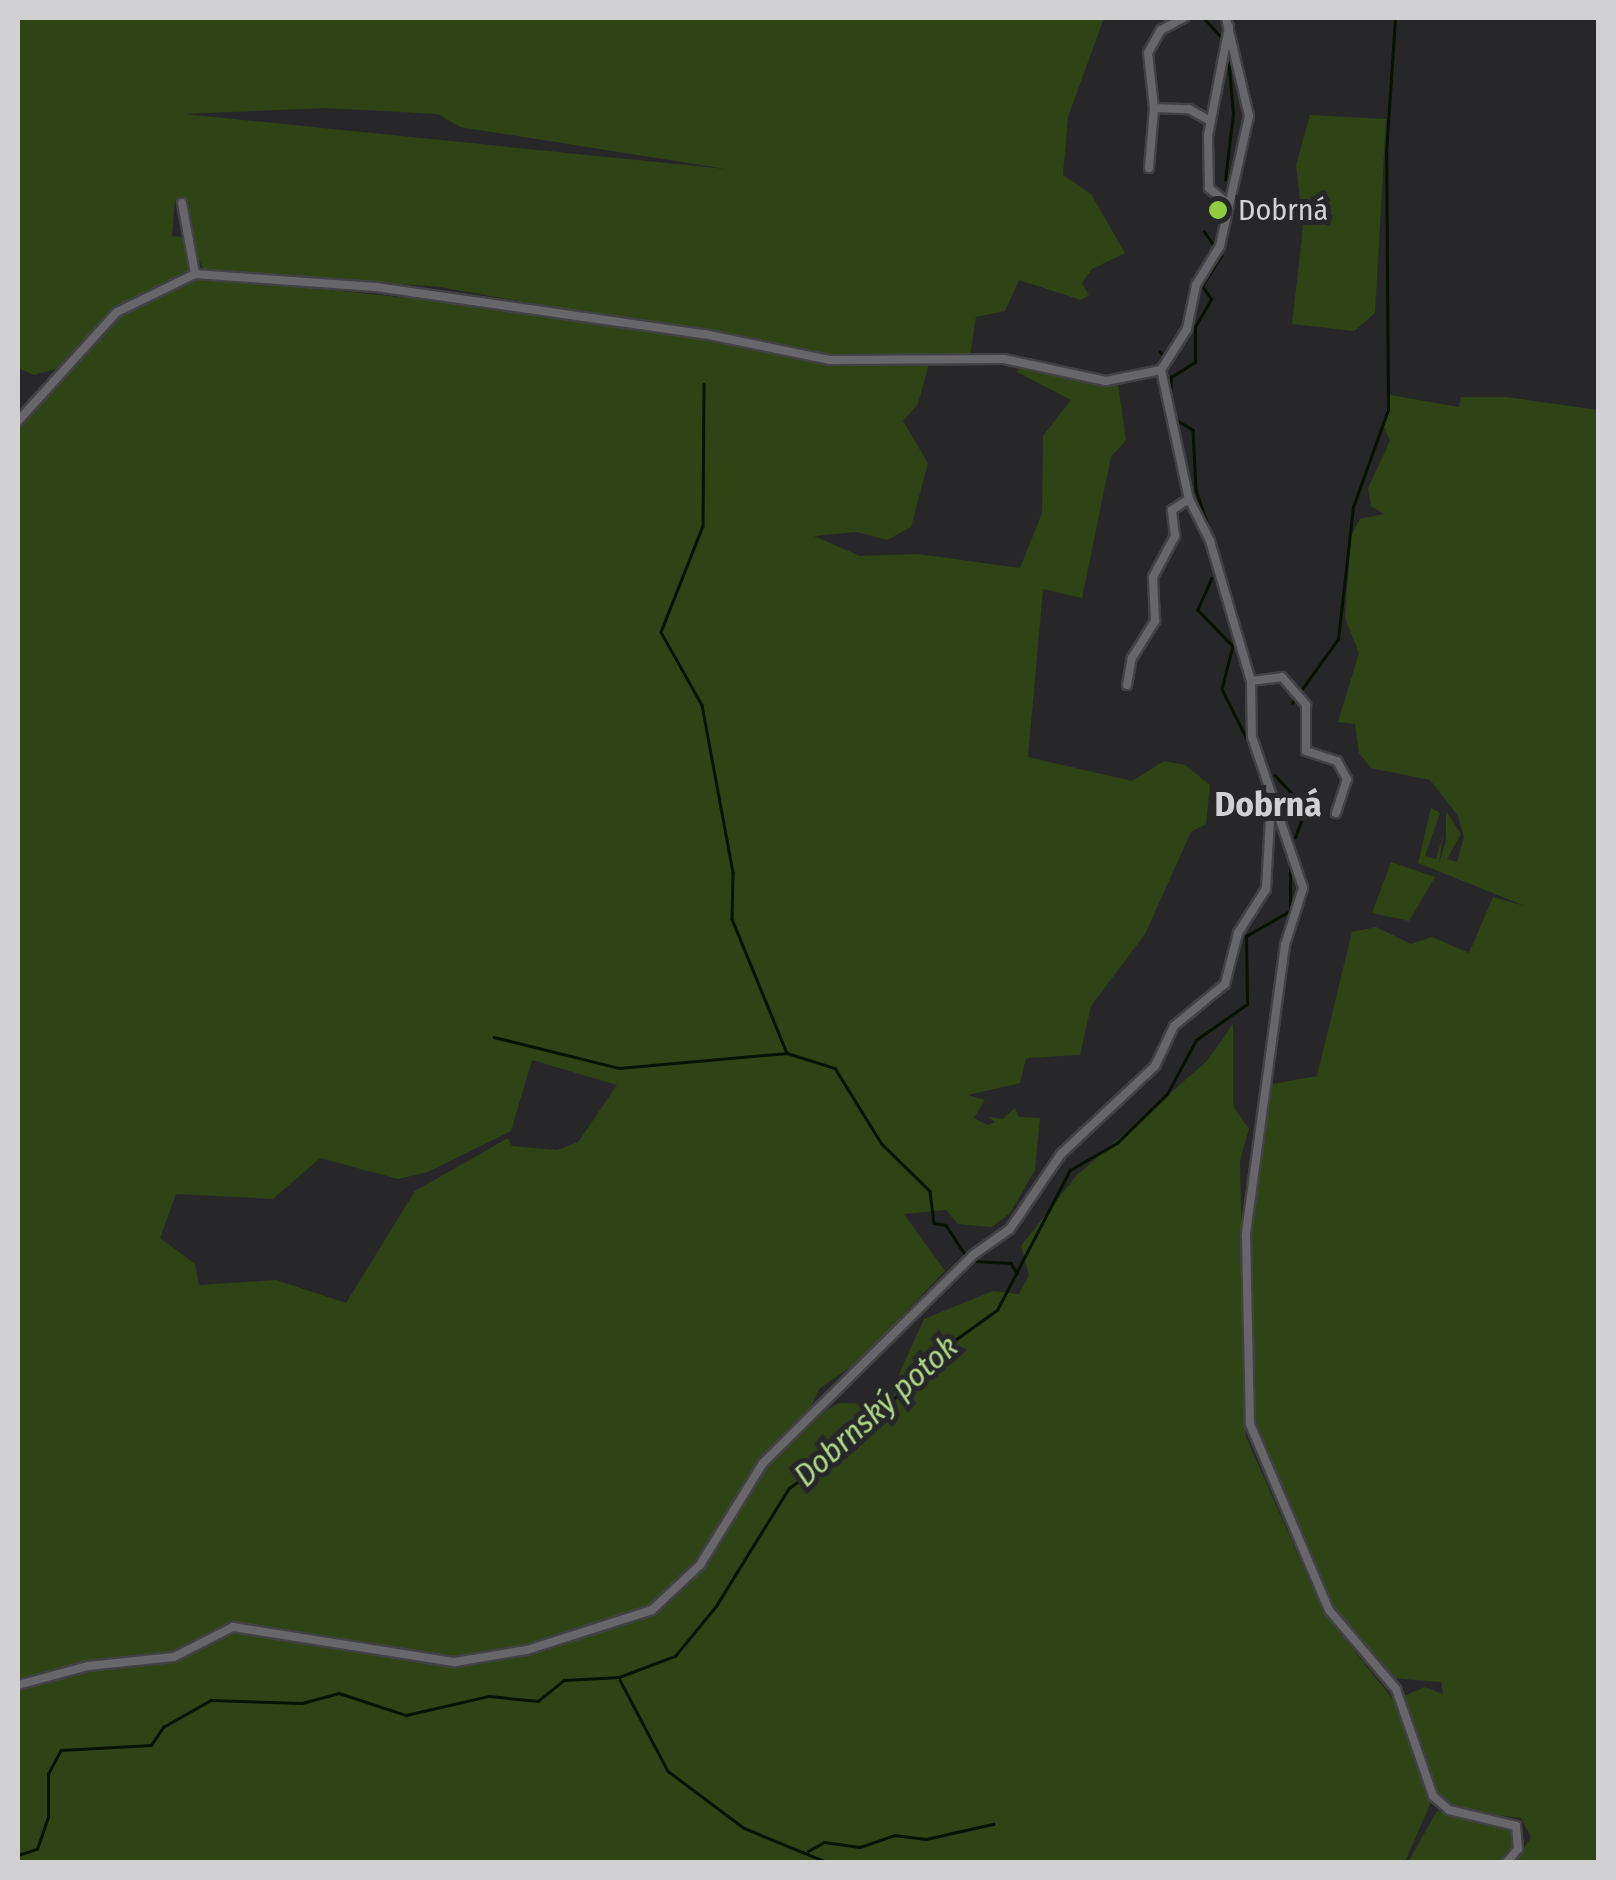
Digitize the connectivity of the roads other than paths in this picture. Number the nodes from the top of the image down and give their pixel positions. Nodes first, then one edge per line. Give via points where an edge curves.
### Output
1 (1184, 18) edge
2 (1225, 30) edge
3 (1154, 108) junction
4 (1209, 120) junction
5 (1150, 168) dead end
6 (182, 202) dead end
7 (1226, 202) junction
8 (195, 274) junction
9 (1161, 370) junction
10 (18, 421) edge
11 (1189, 499) junction
12 (1251, 680) junction
13 (1126, 685) dead end
14 (1270, 790) junction
15 (1336, 813) dead end
16 (18, 1684) edge
17 (1507, 1862) edge

1 - 3 street via 1161,30 1148,54
2 - 4 street via 1219,98
2 - 7 street via 1249,116
3 - 4 street via 1189,108
3 - 5 street
4 - 7 street via 1210,188
6 - 8 street
7 - 9 street via 1220,246 1196,285 1190,324
8 - 9 street via 376,287 704,334 830,360 1004,359 1106,381
8 - 10 street via 117,312
9 - 11 street
11 - 12 street via 1210,541
11 - 13 street via 1172,510 1175,536 1152,577 1155,621 1132,658
12 - 14 street via 1252,737
12 - 15 street via 1282,677 1298,694 1306,752 1337,761 1347,779
14 - 16 street via 1266,889 1238,934 1225,984 1174,1026 1154,1066 1060,1154 1010,1229 972,1254 764,1463 700,1565 652,1610 527,1650 455,1662 232,1628 174,1657
14 - 17 street via 1302,888 1285,944 1246,1235 1250,1424 1329,1610 1396,1689 1433,1796 1449,1810 1516,1826 1518,1849

